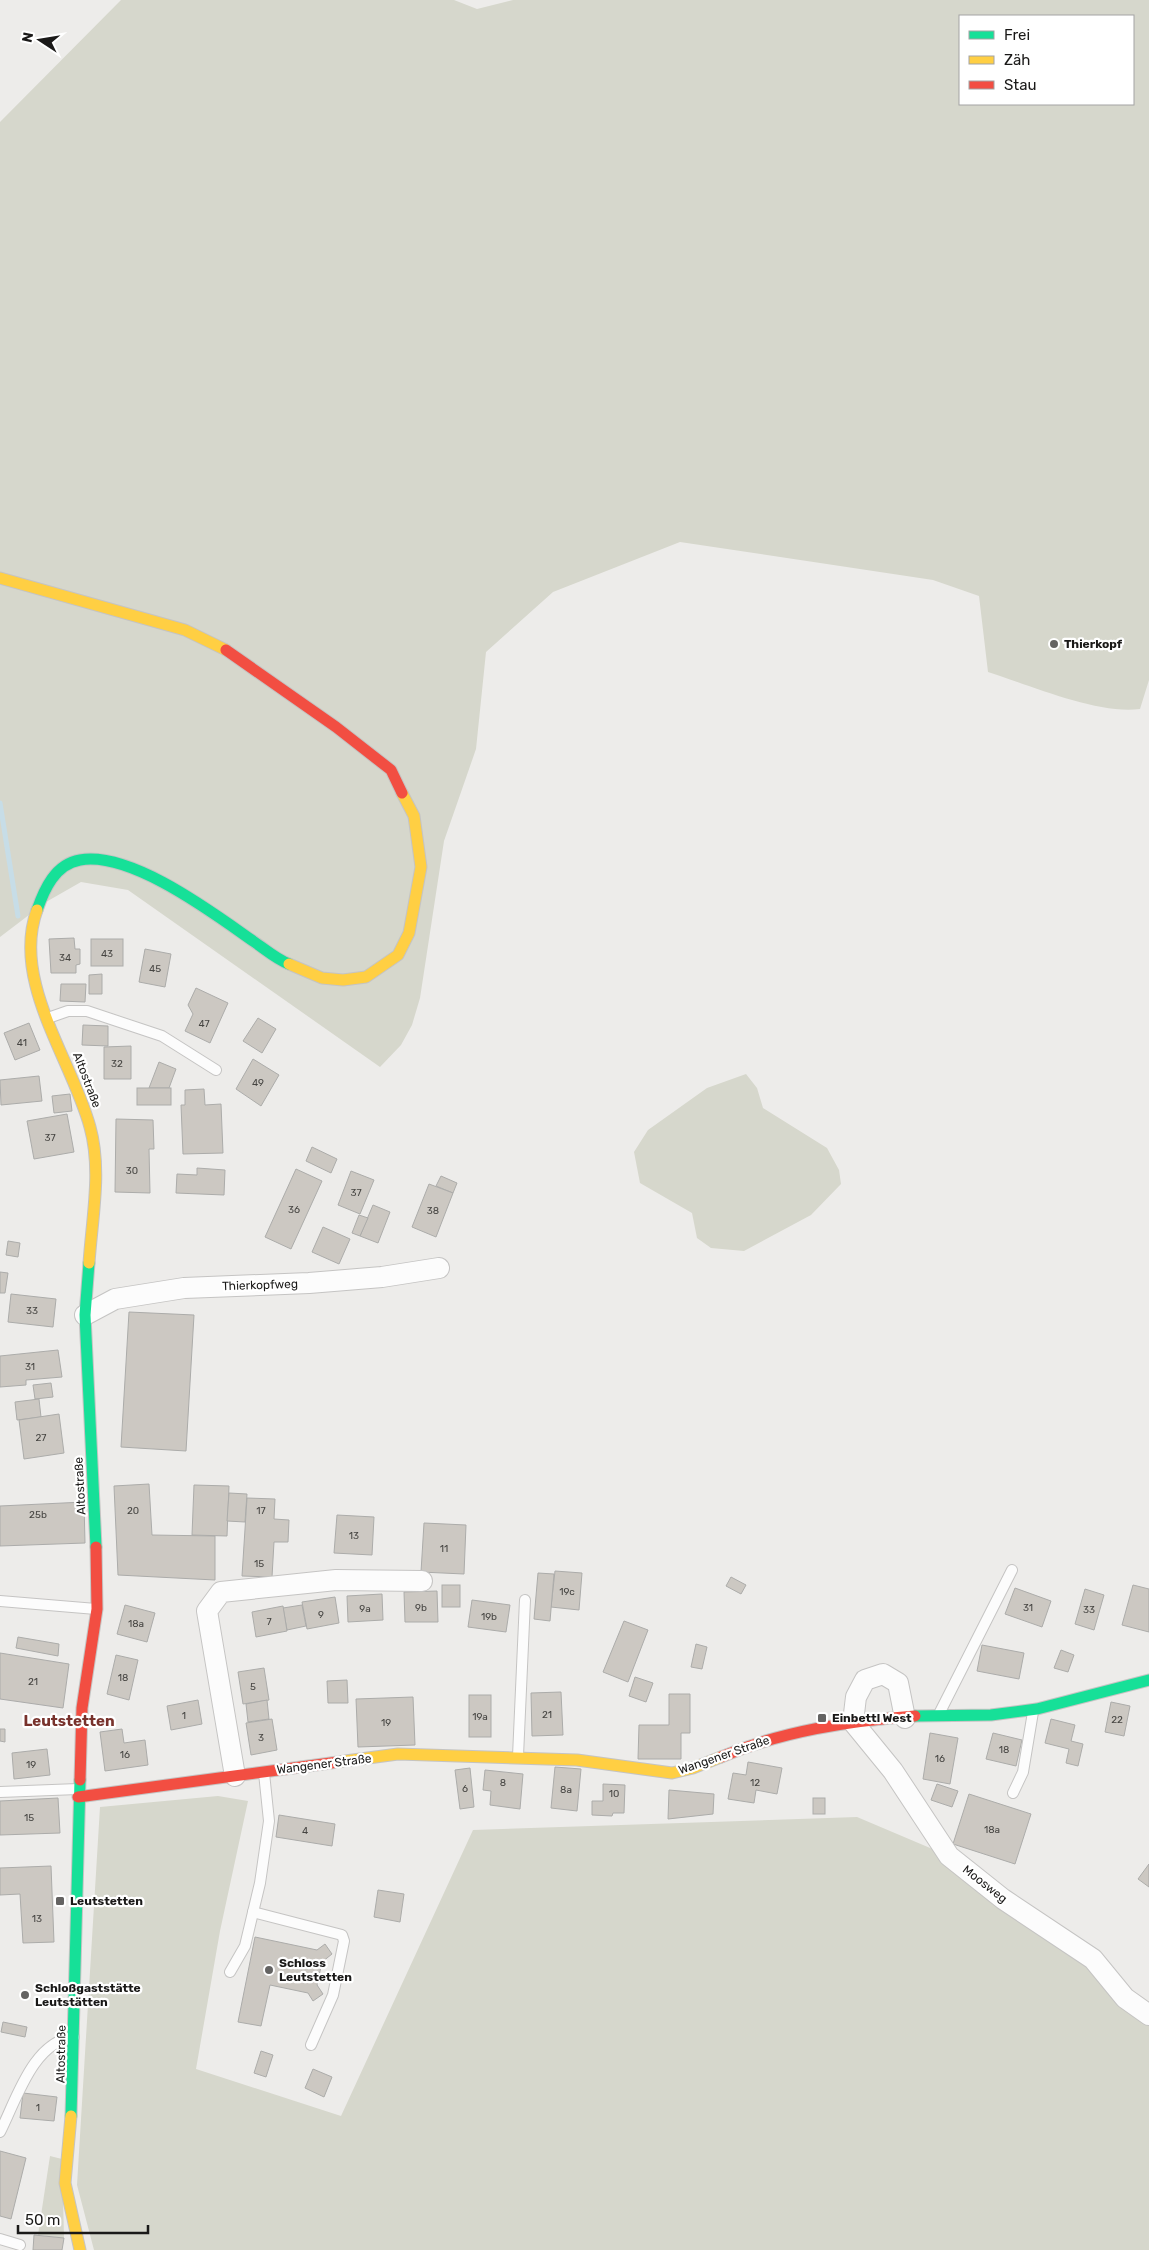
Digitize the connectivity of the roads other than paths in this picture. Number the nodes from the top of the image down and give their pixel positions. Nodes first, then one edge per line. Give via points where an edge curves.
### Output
1 (0, 578) edge
2 (47, 1018) junction
3 (216, 1070) dead end
4 (440, 1268) dead end
5 (85, 1315) junction
6 (1012, 1570) dead end
7 (422, 1581) dead end
8 (525, 1600) dead end
9 (0, 1601) edge
10 (97, 1609) junction
11 (1149, 1680) edge
12 (1034, 1710) junction
13 (938, 1715) junction
14 (905, 1718) junction
15 (852, 1722) junction
16 (518, 1757) junction
17 (264, 1772) junction
18 (235, 1776) junction
19 (0, 1792) edge
20 (78, 1793) junction
21 (1014, 1793) dead end
22 (253, 1912) junction
23 (230, 1972) dead end
24 (1149, 2015) edge
25 (75, 2037) junction
26 (311, 2045) dead end
27 (0, 2132) edge
28 (0, 2239) edge
29 (20, 2245) dead end
30 (80, 2250) edge

1 - 2 street, Altostraße via 185,630 219,646 328,721 391,770 414,816 421,867 409,933 398,955 366,977 343,980 322,978 285,963 183,894 122,865 99,858 78,860 61,869 45,888 30,939 33,972
2 - 3 lane via 68,1011 87,1010 162,1036
2 - 5 street, Altostraße via 90,1126 97,1160
4 - 5 street, Thierkopfweg via 327,1282 184,1288 115,1299
5 - 10 street, Altostraße
6 - 13 lane
7 - 18 street via 336,1580 221,1592 207,1611
8 - 16 lane
9 - 10 lane
10 - 20 street, Altostraße via 82,1708
11 - 12 street, Wangener Straße
12 - 13 street, Wangener Straße via 991,1715
12 - 21 lane via 1023,1772
13 - 14 street, Wangener Straße
14 - 15 street, Wangener Straße
14 - 15 street via 898,1683 883,1674 865,1680 856,1697
15 - 16 street, Wangener Straße via 751,1744 693,1768 672,1773 586,1760
15 - 24 street, Moosweg via 893,1771 949,1856 1004,1899 1093,1960 1125,1998
16 - 17 street, Wangener Straße via 398,1754
17 - 18 street, Wangener Straße
17 - 22 lane via 269,1822
18 - 20 street, Wangener Straße
19 - 20 lane
20 - 25 street, Altostraße
22 - 23 lane via 245,1946
22 - 26 lane via 342,1935 344,1941 333,1995
25 - 27 lane via 60,2040 39,2058 20,2086
25 - 30 street, Altostraße via 65,2183
28 - 29 lane

